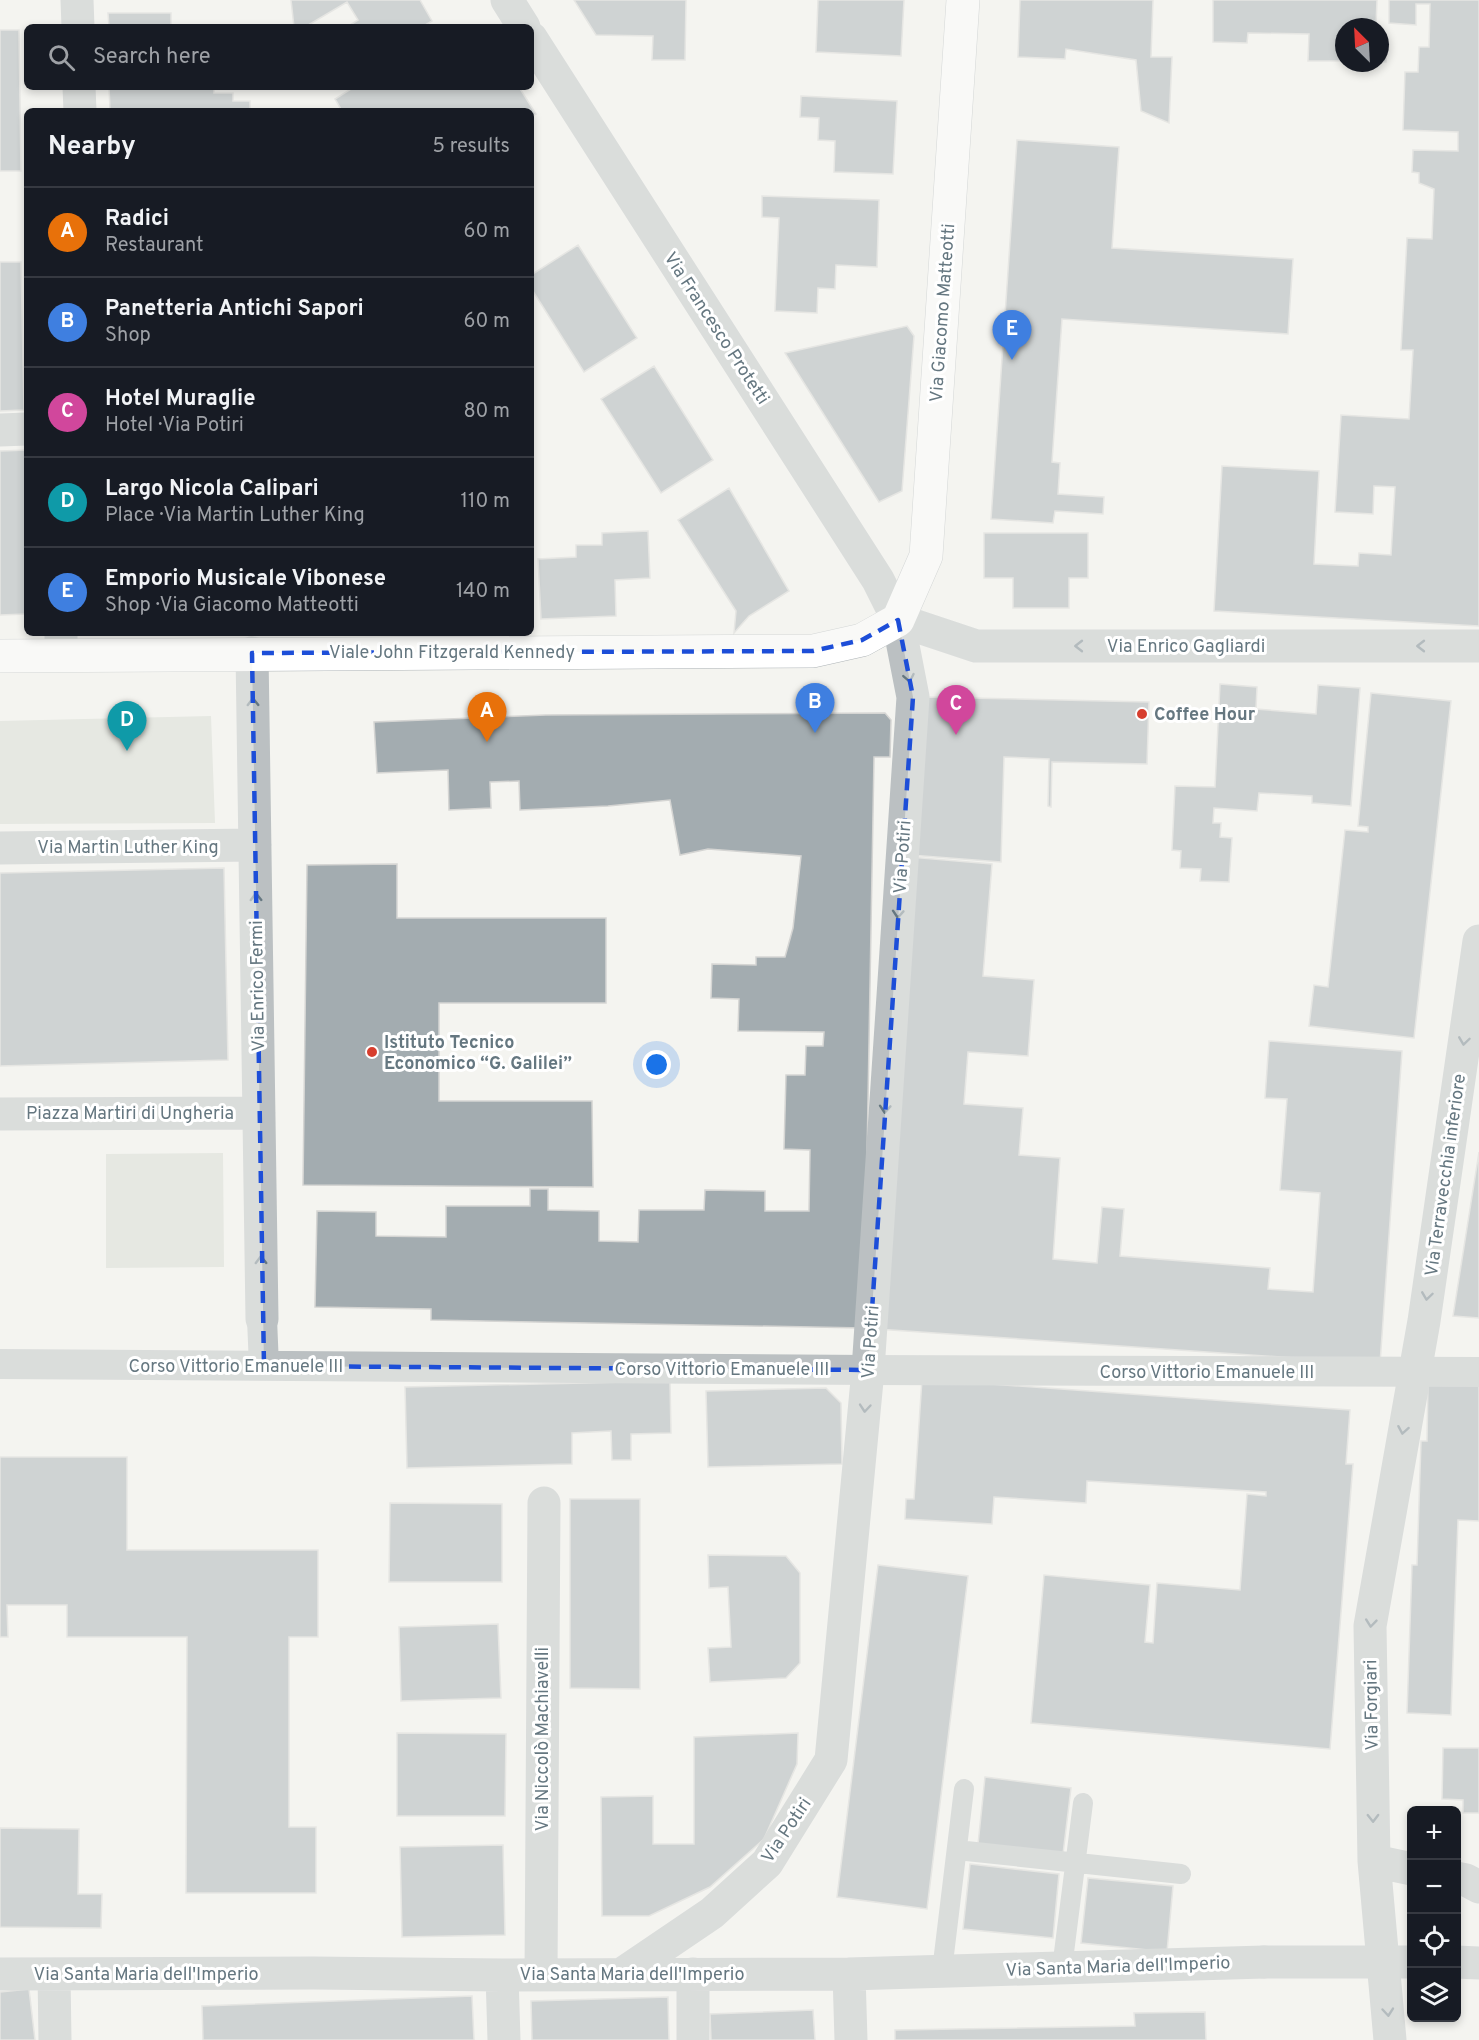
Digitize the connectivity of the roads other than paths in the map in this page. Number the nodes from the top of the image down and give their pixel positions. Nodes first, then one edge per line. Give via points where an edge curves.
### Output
1 (77, 0) edge
2 (507, 0) edge
3 (963, 0) edge
4 (78, 24) edge
5 (522, 24) edge
6 (534, 43) edge
7 (79, 90) edge
8 (80, 108) edge
9 (24, 429) edge
10 (0, 430) edge
11 (898, 620) junction
12 (61, 644) edge
13 (1479, 646) edge
14 (252, 653) junction
15 (0, 656) edge
16 (255, 846) junction
17 (0, 848) edge
18 (1479, 941) edge
19 (259, 1113) junction
20 (0, 1114) edge
21 (262, 1319) joint
22 (0, 1365) edge
23 (264, 1366) junction
24 (868, 1370) junction
25 (1479, 1372) edge
26 (1413, 1373) junction
27 (544, 1503) dead end
28 (964, 1790) dead end
29 (1083, 1803) dead end
30 (957, 1850) junction
31 (1374, 1861) junction
32 (1076, 1862) junction
33 (1407, 1868) edge
34 (1181, 1874) dead end
35 (1461, 1879) edge
36 (1479, 1887) edge
37 (1407, 1962) edge
38 (1461, 1962) edge
39 (1479, 1963) edge
40 (1062, 1968) junction
41 (942, 1971) junction
42 (0, 1974) edge
43 (54, 1974) junction
44 (541, 1974) junction
45 (622, 1974) junction
46 (693, 1974) junction
47 (849, 1974) junction
48 (502, 1975) junction
49 (55, 2040) edge
50 (504, 2040) edge
51 (693, 2040) edge
52 (850, 2040) edge
53 (1390, 2040) edge

1 - 4 street
2 - 5 street
3 - 11 main road, Via Giacomo Matteotti via 926,556
6 - 11 street, Via Francesco Protetti via 878,580
7 - 8 street
9 - 10 street
13 -> 11 street, Via Enrico Gagliardi via 976,646
11 - 14 main road, Viale John Fitzgerald Kennedy via 862,640 813,651
11 -> 24 street, Via Potiri via 913,697
12 - 14 main road, Viale John Fitzgerald Kennedy
12 - 15 main road, Viale John Fitzgerald Kennedy
16 -> 14 street, Via Enrico Fermi
16 - 17 street, Via Martin Luther King
19 -> 16 street, Via Enrico Fermi
18 -> 26 street, Via Terravecchia inferiore via 1424,1321
19 - 20 street, Piazza Martiri di Ungheria
21 -> 19 street, Via Enrico Fermi
21 - 23 street
22 - 23 street, Corso Vittorio Emanuele III
23 - 24 street, Corso Vittorio Emanuele III
24 - 26 street, Corso Vittorio Emanuele III
24 -> 45 street, Via Potiri via 831,1760 767,1863 712,1912
25 - 26 street, Corso Vittorio Emanuele III
26 -> 31 street, Via Forgiari via 1370,1626
27 - 44 street, Via Niccolò Machiavelli
28 - 30 lane
29 - 32 lane
30 - 32 lane
30 - 41 lane
31 - 33 street
31 -> 53 street, Via Forgiari
32 - 34 lane
32 - 40 lane
35 - 36 street
37 - 40 street, Via Santa Maria dell'Imperio, bridge
38 - 39 street
40 - 41 street, Via Santa Maria dell'Imperio
41 - 47 street, Via Santa Maria dell'Imperio
42 - 43 street, Via Santa Maria dell'Imperio
43 - 48 street, Via Santa Maria dell'Imperio
43 - 49 street
44 - 45 street, Via Santa Maria dell'Imperio
44 - 48 street, Via Santa Maria dell'Imperio
45 - 46 street, Via Santa Maria dell'Imperio
46 - 47 street, Via Santa Maria dell'Imperio
46 - 51 street
47 - 52 street
48 - 50 street

